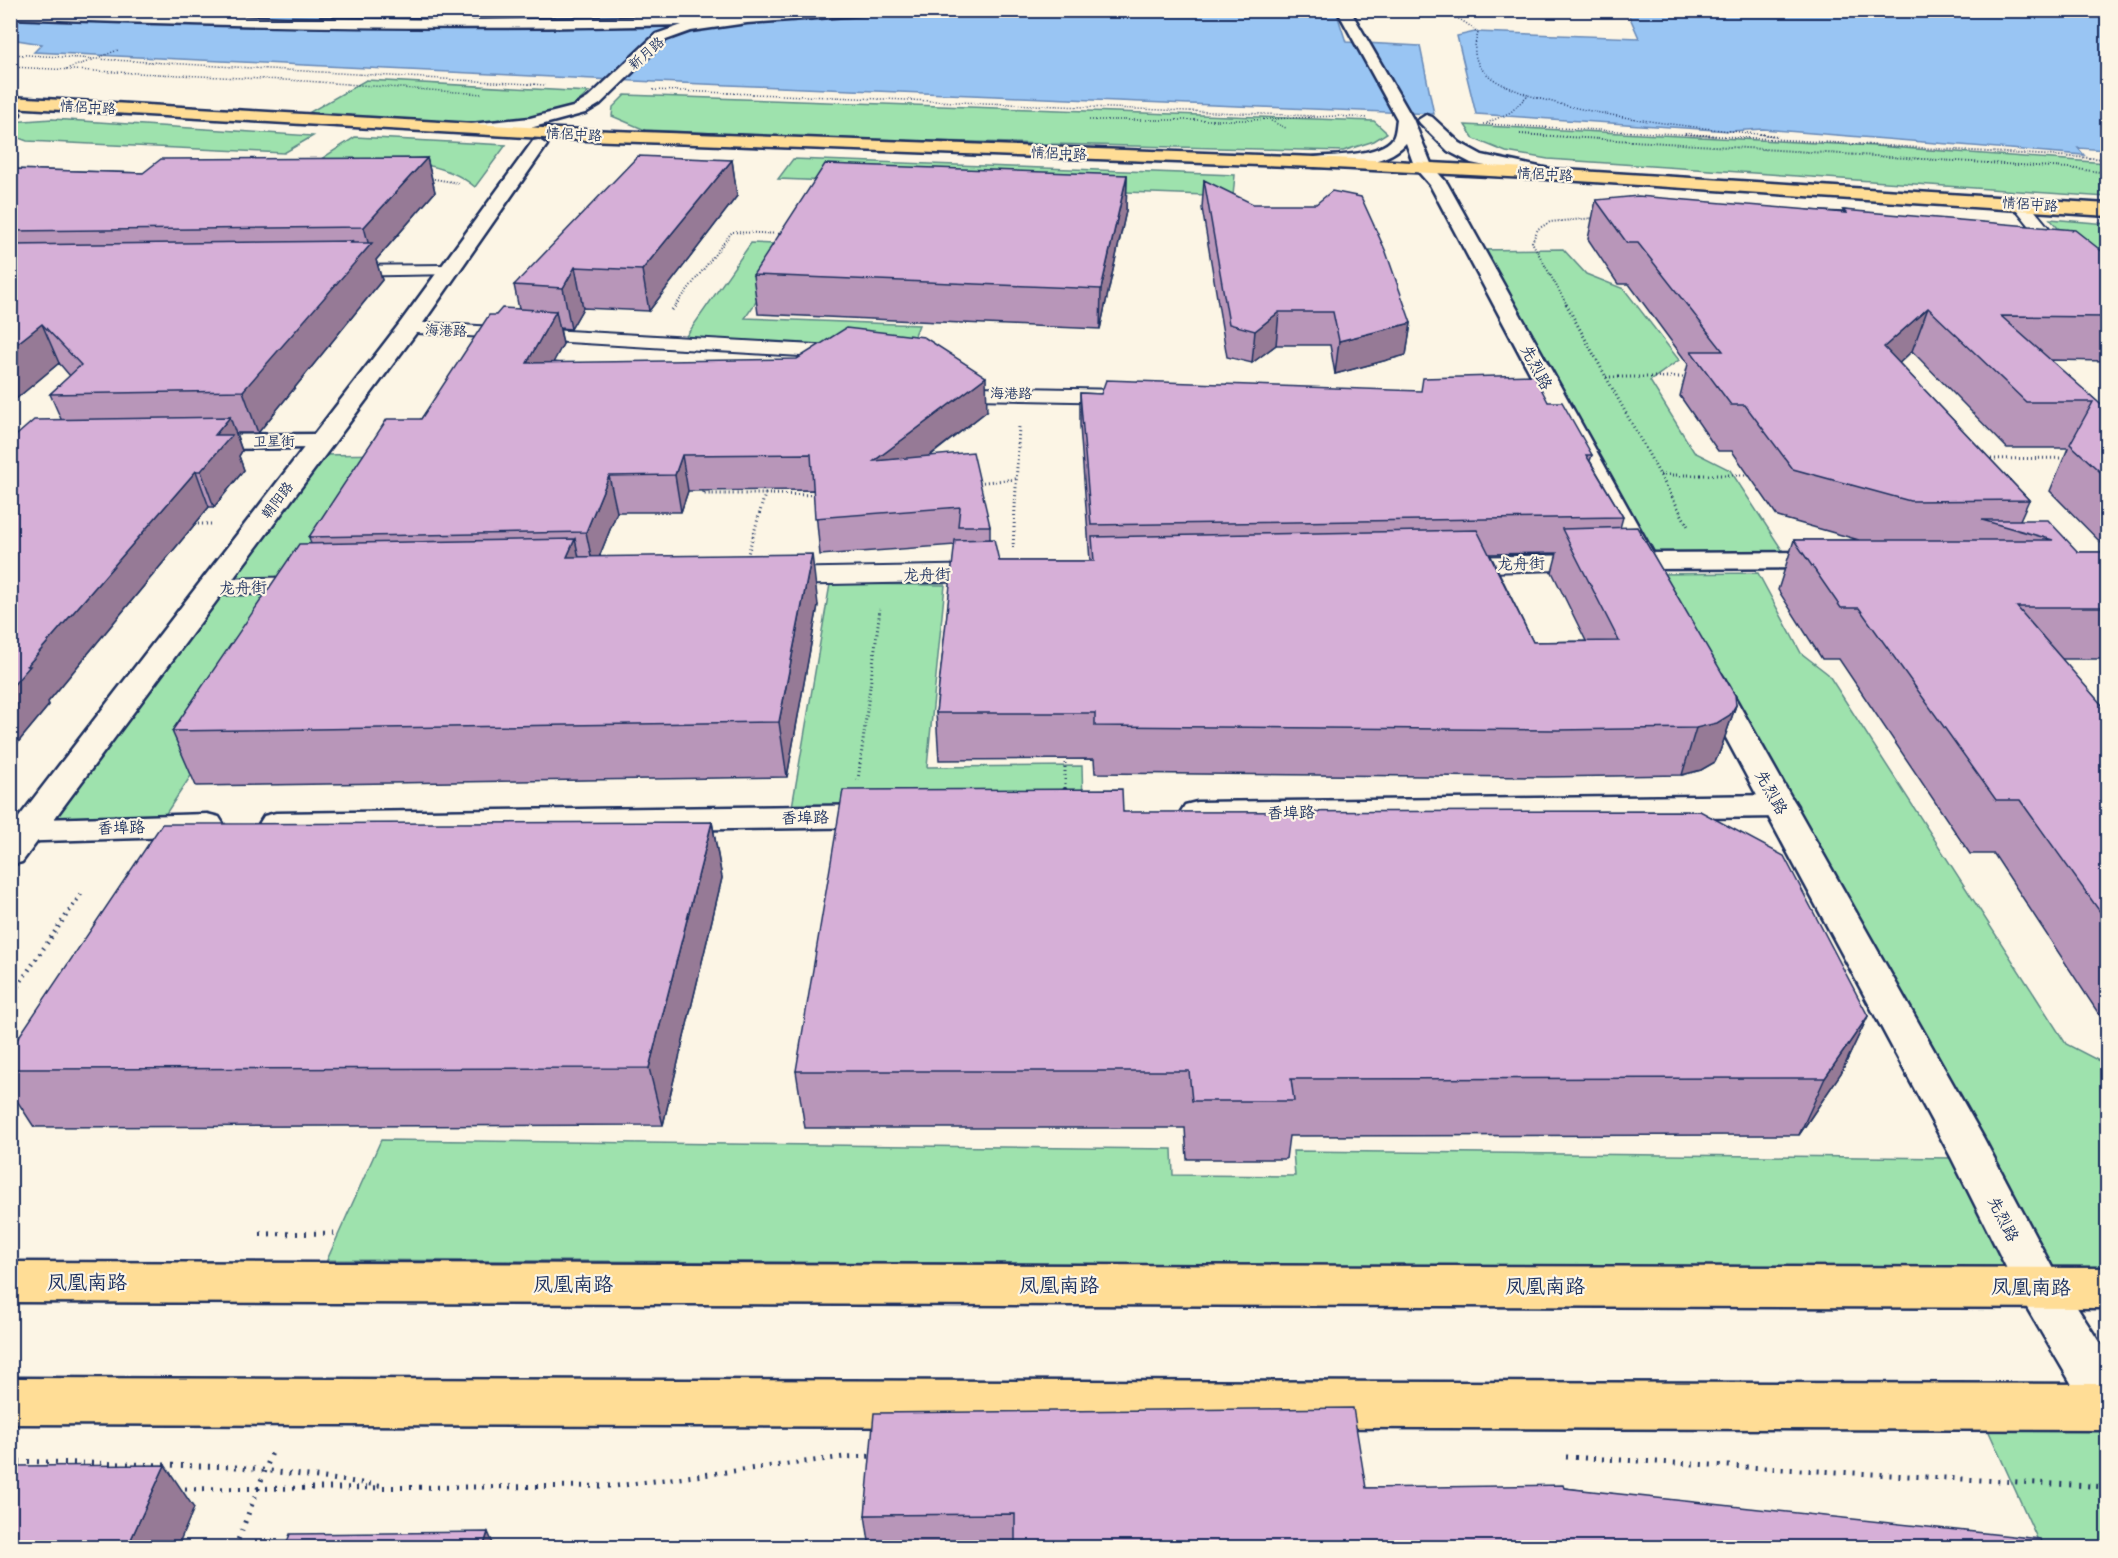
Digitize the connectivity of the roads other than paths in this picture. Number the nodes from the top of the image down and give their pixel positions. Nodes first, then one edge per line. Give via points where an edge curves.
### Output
1 (875, 10) edge
2 (1343, 10) edge
3 (10, 14) edge
4 (747, 19) junction
5 (11, 111) edge
6 (1417, 116) junction
7 (467, 128) junction
8 (539, 145) junction
9 (1315, 162) junction
10 (1437, 173) junction
11 (1548, 174) junction
12 (2024, 209) junction
13 (2108, 210) edge
14 (2108, 220) edge
15 (450, 270) junction
16 (315, 272) edge
17 (2108, 292) edge
18 (408, 328) junction
19 (874, 356) edge
20 (933, 363) edge
21 (1143, 396) edge
22 (321, 441) junction
23 (166, 443) edge
24 (1861, 560) edge
25 (1643, 561) junction
26 (1432, 565) edge
27 (1011, 573) edge
28 (741, 578) edge
29 (340, 585) edge
30 (211, 587) junction
31 (1660, 591) edge
32 (1694, 653) edge
33 (1779, 806) junction
34 (1163, 813) edge
35 (912, 816) edge
36 (16, 838) edge
37 (10, 1282) edge
38 (2039, 1287) junction
39 (2108, 1288) edge
40 (10, 1401) edge
41 (2108, 1401) edge
42 (2108, 1407) edge

1 - 4 street, 新月路
2 - 6 street
3 - 4 street via 408,25
4 - 7 street, 新月路 via 689,27 661,37 590,104 564,115 517,125
5 - 7 main road, 情侶中路
5 - 8 main road, 情侶中路
6 - 9 street via 1400,141 1389,149 1359,158
6 - 10 street
6 - 10 street
6 - 11 street via 1454,147 1477,159
7 - 9 main road, 情侶中路
8 - 10 main road, 情侶中路 via 1311,175
8 - 15 street, 朝阳路
9 - 10 main road, 情侶中路
10 - 11 main road, 情侶中路
10 - 12 main road, 情侶中路 via 1552,187
10 - 25 street, 先烈路 via 1542,399
11 - 12 main road, 情侶中路
12 - 13 main road, 情侶中路
12 - 14 main road, 情侶中路
12 - 17 lane via 2067,261
15 - 16 lane
15 - 18 street, 朝阳路
18 - 19 lane, 海港路
18 - 22 street, 朝阳路
20 - 21 lane, 海港路 via 974,393
22 - 23 street, 卫星街
22 - 30 street, 朝阳路
24 - 25 street
25 - 26 lane, 龙舟街
25 - 31 street, 先烈路
27 - 28 lane, 龙舟街
29 - 30 lane, 龙舟街
30 - 36 street, 朝阳路
32 - 33 street, 先烈路
33 - 34 street, 香埠路
33 - 38 street, 先烈路 via 1968,1149
35 - 36 street, 香埠路 via 183,825
37 - 38 main road, 凤凰南路
38 - 39 main road, 凤凰南路
38 - 41 street, 先烈路
40 - 42 main road

